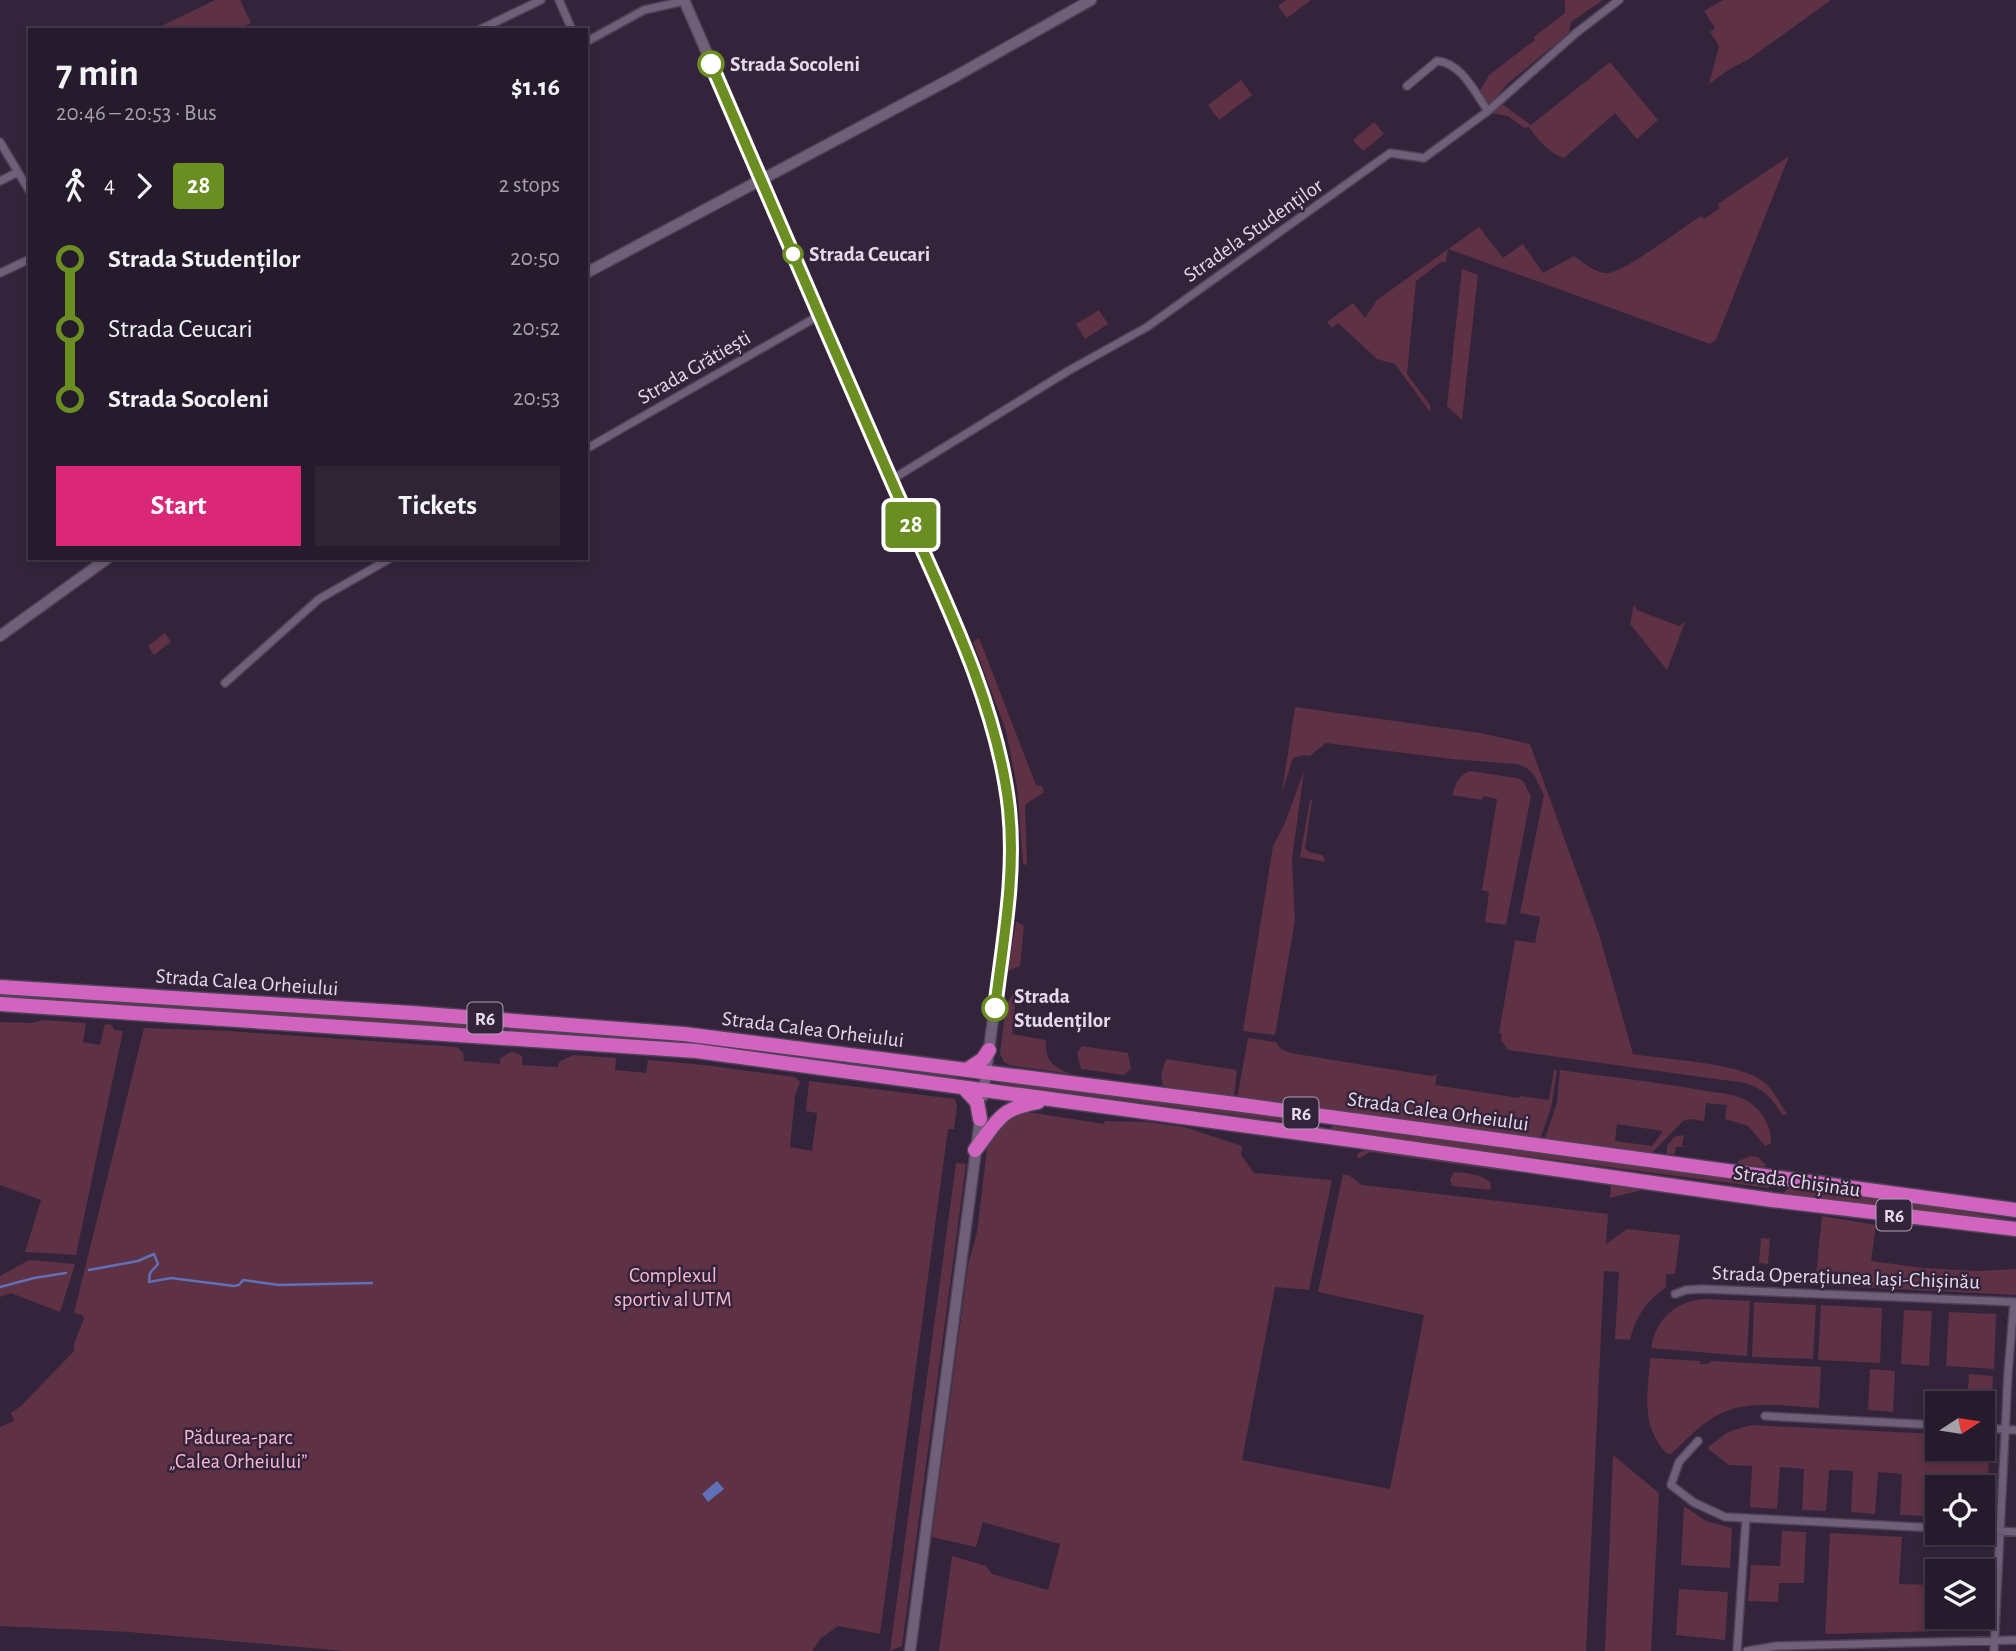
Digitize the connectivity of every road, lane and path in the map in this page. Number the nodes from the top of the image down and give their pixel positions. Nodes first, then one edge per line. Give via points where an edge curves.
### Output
1 (541, 0) edge
2 (559, 0) edge
3 (1091, 0) edge
4 (1619, 0) edge
5 (684, 1) edge
6 (483, 28) edge
7 (571, 28) edge
8 (588, 41) edge
9 (1407, 86) dead end
10 (1488, 111) junction
11 (0, 142) edge
12 (18, 172) junction
13 (761, 178) junction
14 (0, 181) edge
15 (28, 189) edge
16 (28, 260) edge
17 (588, 272) edge
18 (0, 274) edge
19 (820, 315) junction
20 (588, 448) edge
21 (891, 480) junction
22 (105, 560) edge
23 (387, 560) edge
24 (0, 636) edge
25 (225, 683) dead end
26 (0, 987) edge
27 (0, 1004) edge
28 (496, 1019) junction
29 (496, 1038) junction
30 (989, 1050) junction
31 (968, 1069) junction
32 (986, 1072) junction
33 (964, 1088) junction
34 (984, 1090) junction
35 (1053, 1099) junction
36 (1317, 1115) junction
37 (980, 1119) junction
38 (1315, 1135) junction
39 (975, 1150) junction
40 (1616, 1156) joint
41 (1614, 1177) joint
42 (1785, 1178) junction
43 (1772, 1200) junction
44 (2016, 1210) edge
45 (2016, 1229) edge
46 (1675, 1294) dead end
47 (2015, 1302) edge
48 (1765, 1416) dead end
49 (1925, 1425) edge
50 (1995, 1429) edge
51 (2006, 1429) junction
52 (2016, 1430) edge
53 (1698, 1441) dead end
54 (1746, 1518) junction
55 (1925, 1527) edge
56 (1995, 1531) edge
57 (2001, 1531) junction
58 (2016, 1532) edge
59 (2016, 1640) edge
60 (1994, 1641) junction
61 (911, 1651) edge
62 (1737, 1651) edge
63 (1748, 1651) edge
64 (1994, 1651) edge

1 - 6 street
2 - 7 street
3 - 13 main road
4 - 10 street, Stradela Studenților
5 - 8 street via 643,10
5 - 13 main road
9 - 10 street via 1437,61 1445,62 1460,73
10 - 21 street, Stradela Studenților via 1424,158 1390,153 1147,327
11 - 12 street
12 - 14 street
12 - 15 street
13 - 17 main road
13 - 19 main road
16 - 18 street
19 - 20 street, Strada Grătiești
19 - 21 main road
21 - 30 main road via 979,688 1006,785 1011,880
22 - 24 main road
23 - 25 street via 320,598
26 - 28 highway, Strada Calea Orheiului / R6
27 - 29 highway, Strada Calea Orheiului / R6
28 - 29 highway
28 - 31 highway, Strada Calea Orheiului / R6 via 684,1034
29 - 33 highway, Strada Calea Orheiului / R6 via 696,1051
30 - 31 highway
30 - 32 main road
31 - 32 highway, Strada Calea Orheiului / R6
32 - 34 main road
32 - 36 highway, Strada Calea Orheiului / R6
33 - 34 highway, Strada Calea Orheiului / R6
33 - 37 highway via 977,1102
34 - 35 highway, Strada Calea Orheiului / R6
34 - 37 main road
35 - 38 highway, Strada Calea Orheiului / R6
35 - 39 highway via 1007,1111
36 - 38 highway
36 - 40 highway, Strada Calea Orheiului / R6
37 - 39 main road
38 - 41 highway, Strada Calea Orheiului / R6
39 - 61 main road
40 - 42 highway, Strada Chișinău / R6
41 - 43 highway, Strada Chișinău / R6
42 - 43 highway
42 - 44 highway, Strada Chișinău / R6
43 - 45 highway, Strada Chișinău / R6
46 - 47 street, Strada Operațiunea Iași-Chișinău via 1702,1289
47 - 51 street
48 - 49 street
50 - 51 street
51 - 52 street
51 - 57 street
53 - 54 street via 1679,1462 1671,1485 1725,1517
54 - 55 street
54 - 62 street
56 - 57 street
57 - 58 street
57 - 60 street
59 - 60 street
60 - 63 street via 1777,1646
60 - 64 street

